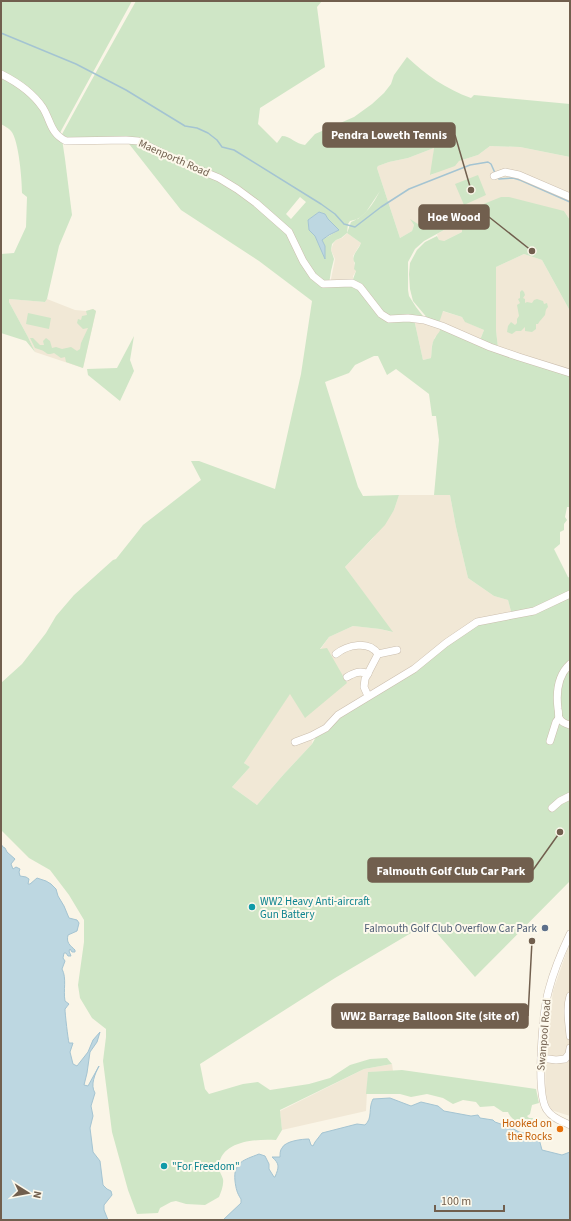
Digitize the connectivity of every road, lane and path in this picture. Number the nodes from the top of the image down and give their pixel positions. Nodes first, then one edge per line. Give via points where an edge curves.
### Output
1 (1, 74) edge
2 (494, 176) dead end
3 (570, 198) edge
4 (570, 373) edge
5 (570, 594) edge
6 (397, 650) dead end
7 (336, 654) dead end
8 (378, 654) junction
9 (570, 664) edge
10 (368, 674) junction
11 (347, 677) dead end
12 (368, 696) junction
13 (559, 718) junction
14 (570, 725) edge
15 (550, 741) dead end
16 (296, 742) dead end
17 (570, 796) edge
18 (552, 808) dead end
19 (570, 934) edge
20 (570, 996) edge
21 (570, 1036) edge
22 (570, 1048) edge
23 (542, 1058) junction
24 (570, 1125) edge

1 - 4 street, Maenporth Road via 28,92 43,108 55,133 66,141 138,141 219,178 237,189 289,232 313,276 323,284 352,283 360,287 389,319 424,320 490,347
2 - 3 street via 505,172 520,175
5 - 12 street via 534,611 477,622 414,669
6 - 8 street
7 - 8 street via 352,646 364,646
8 - 10 street
9 - 13 street via 559,682
10 - 11 street via 363,671
10 - 12 street via 364,687
12 - 16 street via 338,715 326,728
13 - 14 street via 563,723
13 - 15 street
17 - 18 street
19 - 23 street, Swanpool Road via 549,989
20 - 21 street
22 - 23 street via 565,1059
23 - 24 street, Swanpool Road via 540,1085 543,1103 553,1117

